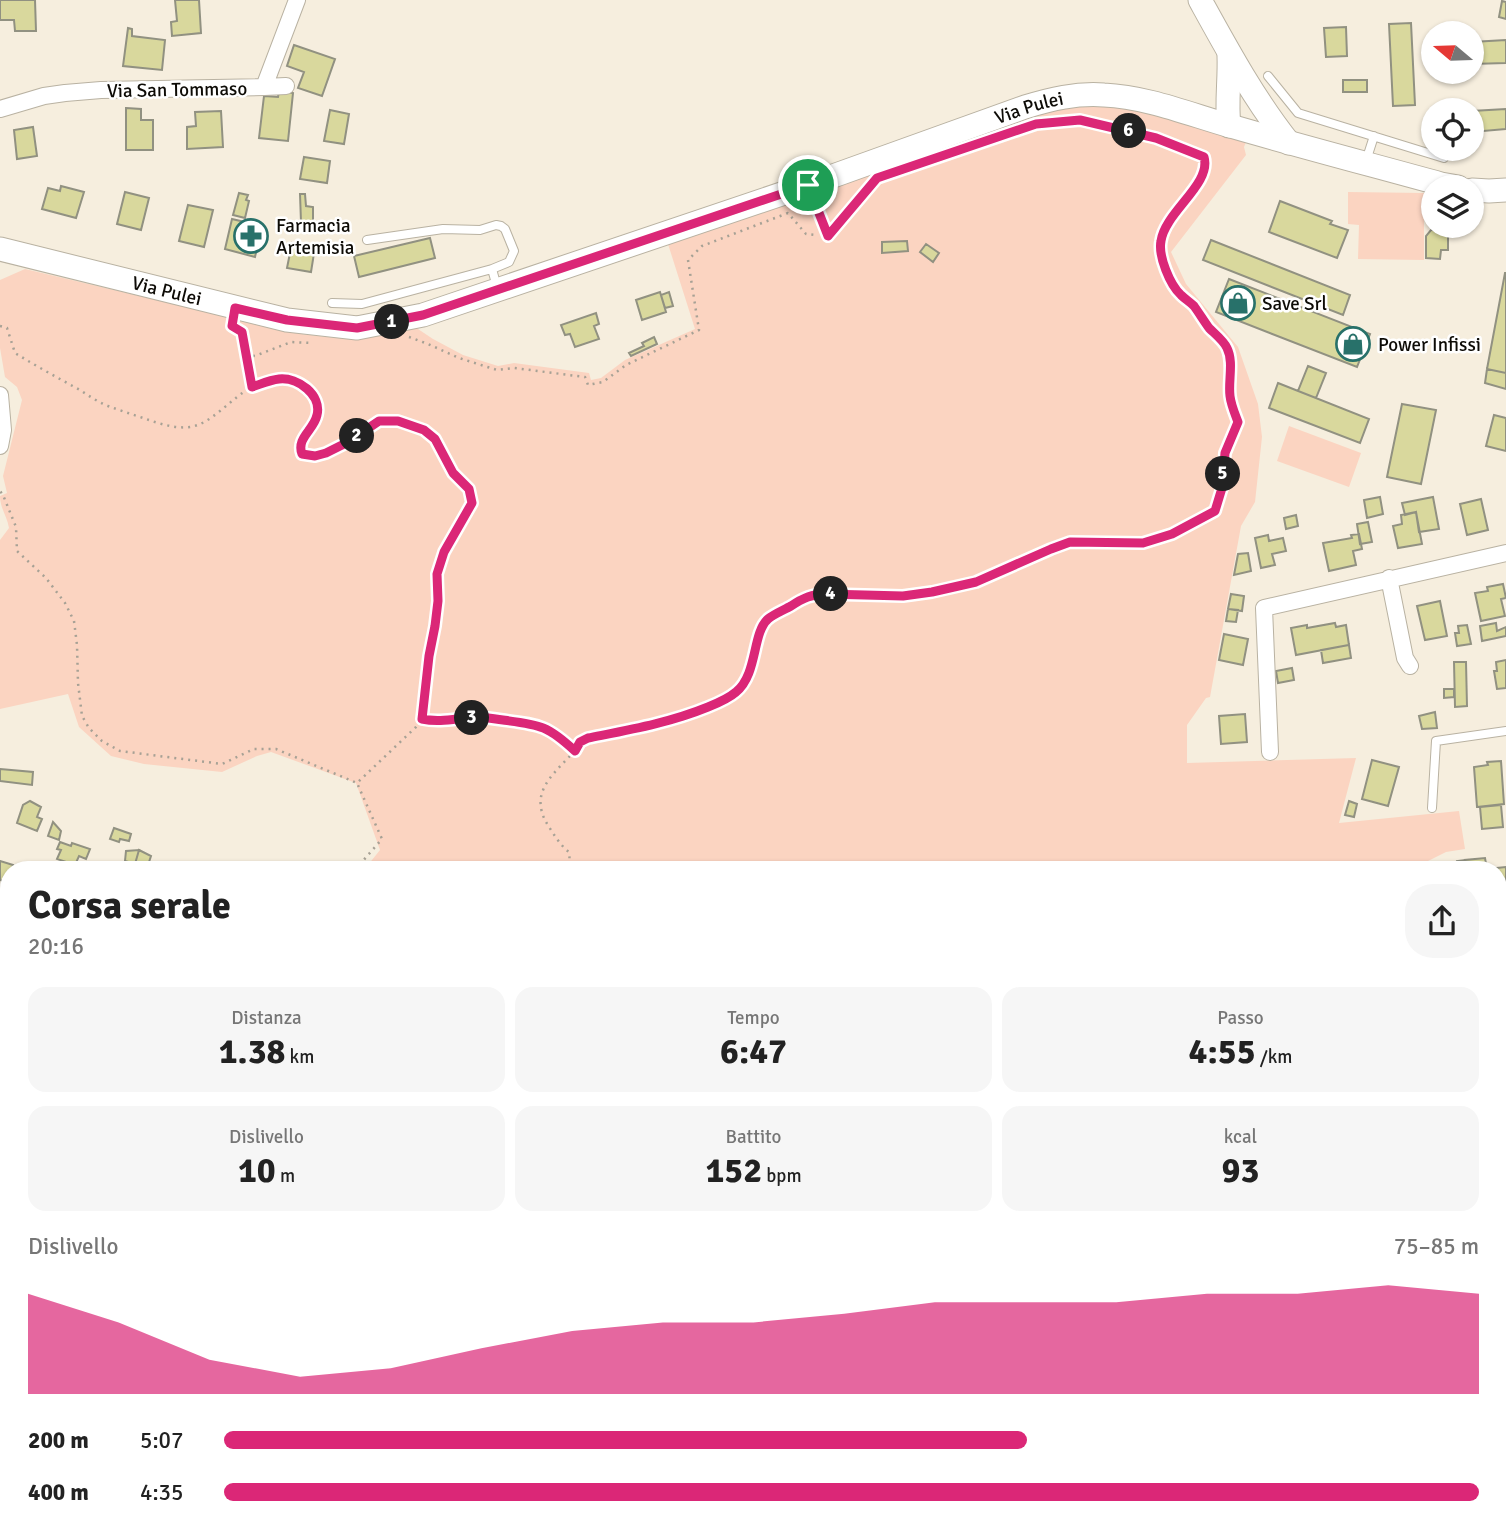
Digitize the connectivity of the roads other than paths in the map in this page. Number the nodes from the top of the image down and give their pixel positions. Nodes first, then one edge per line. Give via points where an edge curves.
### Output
1 (297, 0) edge
2 (1200, 0) edge
3 (1268, 76) dead end
4 (1237, 85) junction
5 (264, 86) junction
6 (286, 86) dead end
7 (0, 109) edge
8 (1189, 113) junction
9 (1229, 126) junction
10 (1374, 136) junction
11 (1289, 143) junction
12 (1421, 151) edge
13 (1365, 163) junction
14 (1421, 178) edge
15 (808, 185) junction
16 (1506, 190) edge
17 (1484, 191) edge
18 (828, 236) road end
19 (367, 240) dead end
20 (0, 249) edge
21 (495, 279) junction
22 (332, 303) dead end
23 (0, 395) edge
24 (0, 446) edge
25 (1506, 553) edge
26 (1389, 578) junction
27 (1410, 666) dead end
28 (1506, 732) edge
29 (1270, 752) dead end
30 (1433, 808) dead end

1 - 5 street, Via San Tommaso
2 - 4 main road via 1229,53 1230,78
3 - 10 lane via 1298,114
4 - 8 main road via 1210,106
4 - 9 main road via 1227,109
4 - 11 main road
5 - 6 street
5 - 7 street, Via San Tommaso via 65,93
8 - 9 main road, Via Pulei
8 - 15 main road, Via Pulei via 1104,94 1055,98
9 - 11 main road, Via Pulei
10 - 12 lane
10 - 13 lane
11 - 13 main road, Via Pulei
13 - 14 main road, Via Pulei
15 - 18 lane
15 - 21 main road, Via Pulei
16 - 17 main road
19 - 21 lane via 501,226 514,251
20 - 21 main road, Via Pulei via 287,320 357,328 423,315
21 - 22 lane via 362,304
23 - 24 street
25 - 26 street
26 - 27 street
26 - 29 street via 1264,607
28 - 30 lane via 1436,741

